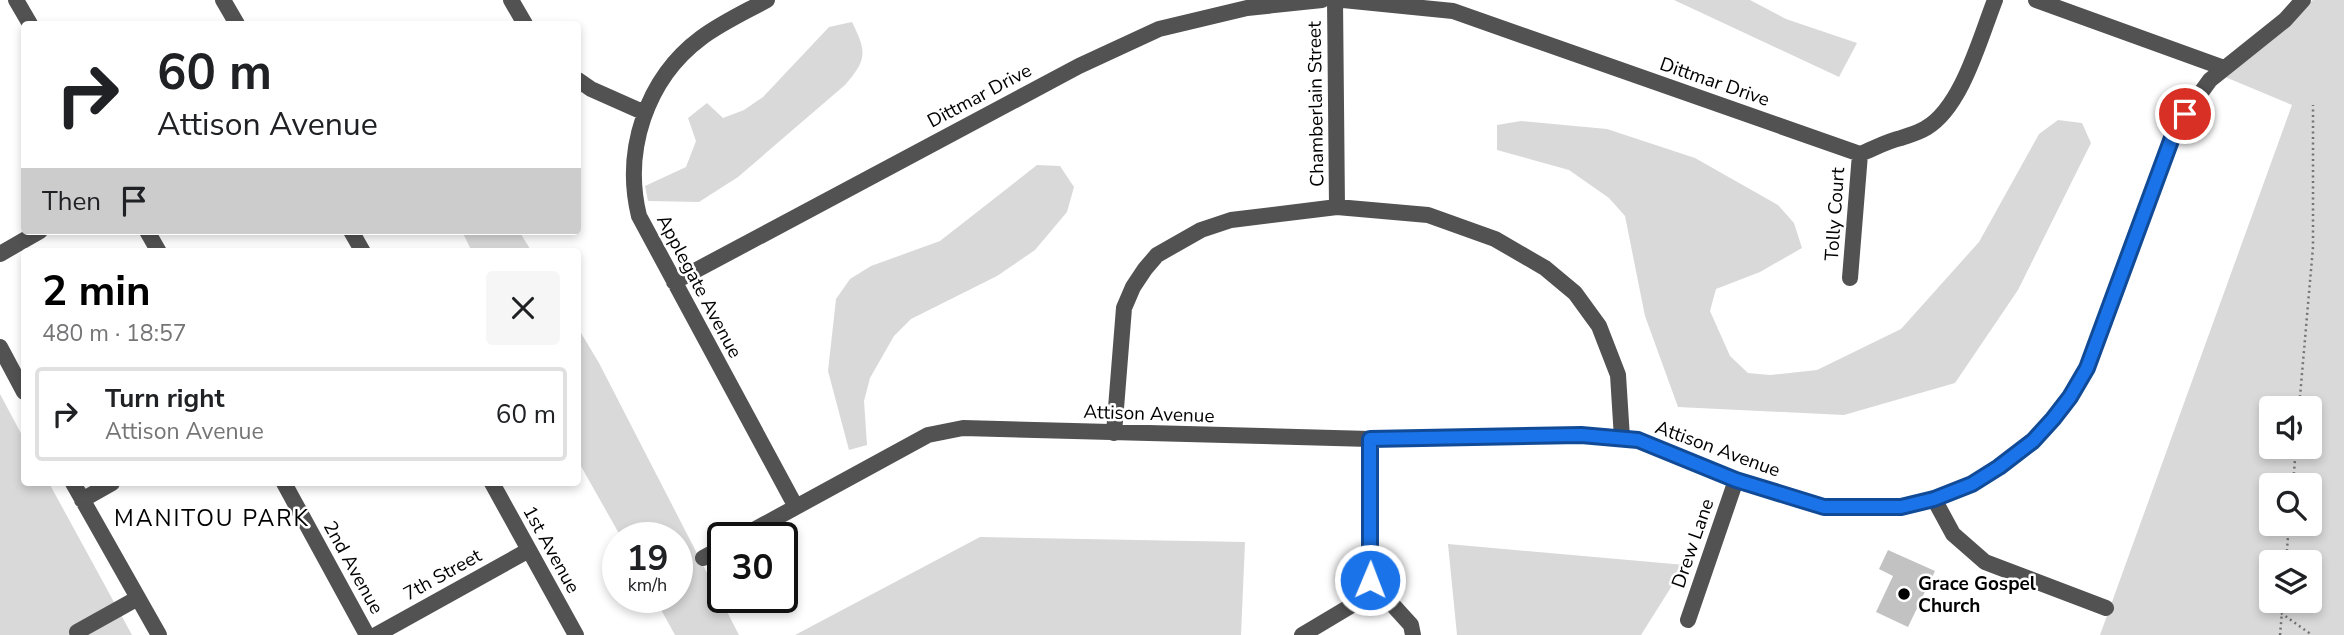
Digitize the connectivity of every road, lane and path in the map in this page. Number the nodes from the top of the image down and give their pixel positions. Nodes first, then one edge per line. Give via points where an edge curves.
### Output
1 (16, 0) edge
2 (223, 0) edge
3 (511, 0) edge
4 (767, 0) edge
5 (1322, 0) edge
6 (1335, 0) edge
7 (1343, 0) edge
8 (1995, 0) edge
9 (2036, 0) edge
10 (2303, 0) edge
11 (28, 21) edge
12 (235, 21) edge
13 (523, 21) edge
14 (2224, 68) junction
15 (581, 82) edge
16 (2314, 105) dead end
17 (645, 114) junction
18 (1860, 154) junction
19 (1337, 207) junction
20 (33, 235) edge
21 (0, 254) edge
22 (1850, 278) dead end
23 (674, 282) junction
24 (0, 347) edge
25 (21, 387) edge
26 (2300, 396) edge
27 (1114, 433) junction
28 (1622, 438) junction
29 (1370, 439) junction
30 (1736, 480) junction
31 (75, 486) edge
32 (107, 486) edge
33 (286, 486) edge
34 (494, 486) edge
35 (1934, 499) junction
36 (82, 500) junction
37 (796, 507) junction
38 (768, 522) edge
39 (529, 550) junction
40 (707, 556) edge
41 (703, 558) dead end
42 (1370, 580) junction
43 (138, 598) junction
44 (2106, 608) dead end
45 (2281, 613) edge
46 (2282, 613) edge
47 (1688, 620) dead end
48 (77, 632) dead end
49 (159, 635) edge
50 (367, 635) edge
51 (376, 635) edge
52 (576, 635) edge
53 (1302, 635) edge
54 (1413, 635) edge
55 (2280, 635) edge
56 (2312, 635) edge

1 - 11 street
2 - 12 street
3 - 13 street
4 - 17 street, Applegate Avenue via 683,53 658,85
5 - 23 street, Dittmar Drive via 1247,8 1159,29 1079,66
6 - 19 street, Chamberlain Street
7 - 18 street, Dittmar Drive via 1453,11
8 - 18 street via 1959,92 1941,117 1910,136
9 - 14 street
10 - 14 street, Attison Avenue
14 - 35 street, Attison Avenue via 2176,127 2087,368 2070,397 2033,441 1999,467
15 - 17 street
16 - 26 path via 2313,247
17 - 23 street, Applegate Avenue via 635,146 634,192 639,216
18 - 22 street, Tolly Court
19 - 27 street via 1231,220 1201,230 1157,255 1124,307
19 - 28 street via 1428,215 1495,239 1545,268 1575,293 1599,326 1618,374
20 - 21 street
23 - 37 street, Applegate Avenue
24 - 25 street
27 - 29 street, Attison Avenue
27 - 37 street, Attison Avenue via 946,429
28 - 29 street, Attison Avenue
28 - 30 street, Attison Avenue via 1638,440
29 - 42 street
30 - 35 street, Attison Avenue via 1824,507 1901,507
30 - 47 street, Drew Lane
31 - 36 street
32 - 36 street
33 - 50 street, 2nd Avenue
34 - 39 street, 1st Avenue
35 - 44 street via 1952,534 1985,562
36 - 43 street
37 - 38 street, Attison Avenue
39 - 51 street, 7th Street
39 - 52 street, 1st Avenue
40 - 41 street
42 - 53 street via 1354,604
42 - 54 street via 1411,625
43 - 48 street
43 - 49 street
45 - 55 path
46 - 56 path

